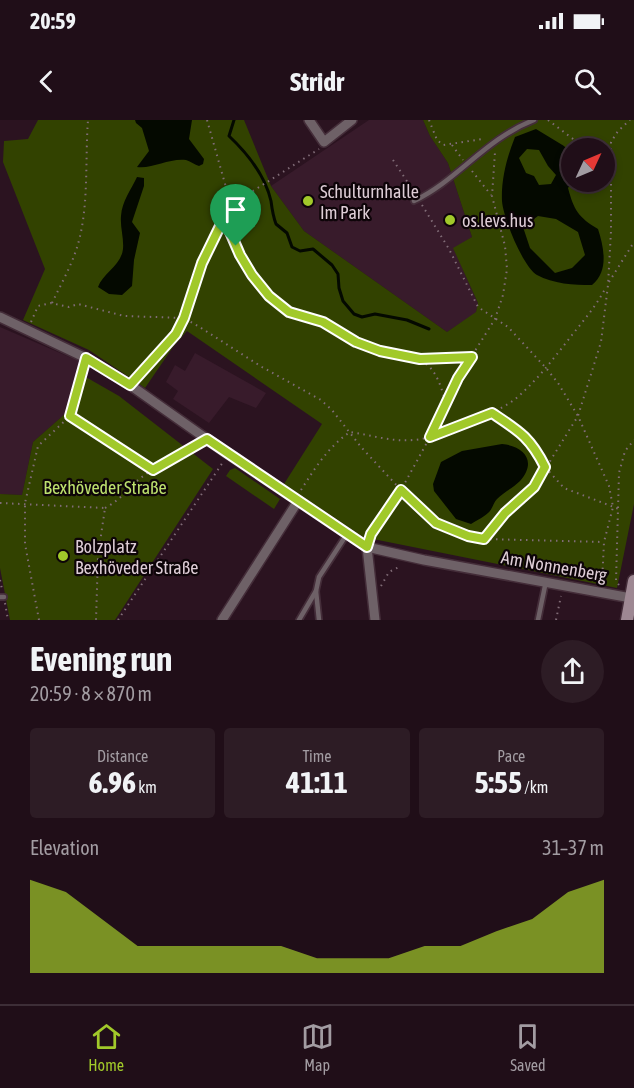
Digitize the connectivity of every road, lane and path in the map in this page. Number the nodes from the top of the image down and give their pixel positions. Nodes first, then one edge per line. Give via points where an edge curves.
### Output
1 (88, 120) edge
2 (207, 120) edge
3 (309, 120) edge
4 (352, 120) edge
5 (429, 120) edge
6 (534, 120) edge
7 (548, 120) edge
8 (630, 120) edge
9 (572, 138) edge
10 (614, 138) edge
11 (496, 139) junction
12 (324, 142) junction
13 (393, 160) dead end
14 (611, 192) edge
15 (416, 200) junction
16 (231, 205) junction
17 (224, 218) junction
18 (634, 242) edge
19 (608, 285) junction
20 (51, 303) junction
21 (0, 317) edge
22 (184, 318) junction
23 (495, 318) junction
24 (28, 331) junction
25 (472, 357) junction
26 (86, 358) junction
27 (420, 359) junction
28 (546, 368) junction
29 (130, 385) junction
30 (446, 405) junction
31 (492, 413) junction
32 (70, 416) junction
33 (578, 416) junction
34 (350, 432) junction
35 (430, 437) junction
36 (207, 439) junction
37 (634, 440) edge
38 (228, 454) junction
39 (545, 467) junction
40 (153, 470) junction
41 (401, 490) junction
42 (298, 501) junction
43 (0, 503) edge
44 (25, 503) junction
45 (613, 507) junction
46 (105, 508) junction
47 (620, 509) junction
48 (347, 534) junction
49 (484, 539) junction
50 (604, 542) junction
51 (367, 547) junction
52 (404, 565) dead end
53 (546, 581) junction
54 (634, 581) edge
55 (563, 584) junction
56 (316, 591) junction
57 (601, 591) junction
58 (631, 598) junction
59 (373, 599) junction
60 (39, 620) edge
61 (96, 620) edge
62 (118, 620) edge
63 (222, 620) edge
64 (299, 620) edge
65 (319, 620) edge
66 (375, 620) edge
67 (538, 620) edge
68 (556, 620) edge
69 (627, 620) edge

1 - 20 path via 78,244
2 - 16 path
3 - 12 street
4 - 12 street
5 - 11 path via 443,145
6 - 11 lane
7 - 9 path
8 - 10 path
11 - 15 lane
11 - 23 path via 492,196 507,269
12 - 16 path
13 - 15 path
14 - 19 path
15 - 23 path via 449,249 478,307
16 - 17 path
17 - 22 path via 202,263
17 - 27 path via 247,268 282,307 323,322 356,342
18 - 19 path
19 - 28 path
19 - 33 path via 601,342
20 - 22 path via 69,307 78,304 124,316
20 - 24 path via 38,306
21 - 24 street, Am Nonnenberg
22 - 29 path via 176,334
22 - 34 path via 321,400
23 - 25 path
23 - 28 path
24 - 26 street, Am Nonnenberg
25 - 27 path
25 - 30 path
26 - 29 street, Am Nonnenberg
26 - 32 path
27 - 30 path via 438,379
28 - 31 path via 515,399
28 - 33 path
29 - 36 street, Am Nonnenberg
30 - 35 path
31 - 35 path
31 - 39 path via 522,432
32 - 40 path
32 - 44 path via 38,446
33 - 39 path
33 - 45 path via 609,486
34 - 35 path via 394,441
34 - 41 path
34 - 42 path via 323,457 300,491
35 - 41 path
36 - 38 street, Am Nonnenberg
36 - 40 path
37 - 47 path via 625,451 619,473
38 - 42 street, Am Nonnenberg
38 - 62 path
39 - 45 path via 564,488
39 - 49 path via 534,487
40 - 46 path via 120,500
41 - 49 path via 436,523
41 - 51 path via 371,534
42 - 48 street, Am Nonnenberg
42 - 63 street
43 - 44 path
44 - 46 path
44 - 60 path via 25,544
45 - 47 path
45 - 50 path
46 - 61 path via 98,556
47 - 58 path via 616,581
48 - 51 street, Am Nonnenberg
48 - 56 lane via 319,577
49 - 50 path
50 - 57 path
51 - 53 street, Am Nonnenberg
51 - 59 street
52 - 59 path via 389,572
53 - 55 street, Am Nonnenberg
53 - 67 lane
54 - 58 main road
55 - 57 street, Am Nonnenberg
55 - 68 path
56 - 64 lane
56 - 65 lane
57 - 58 street, Am Nonnenberg
58 - 69 main road
59 - 66 street

